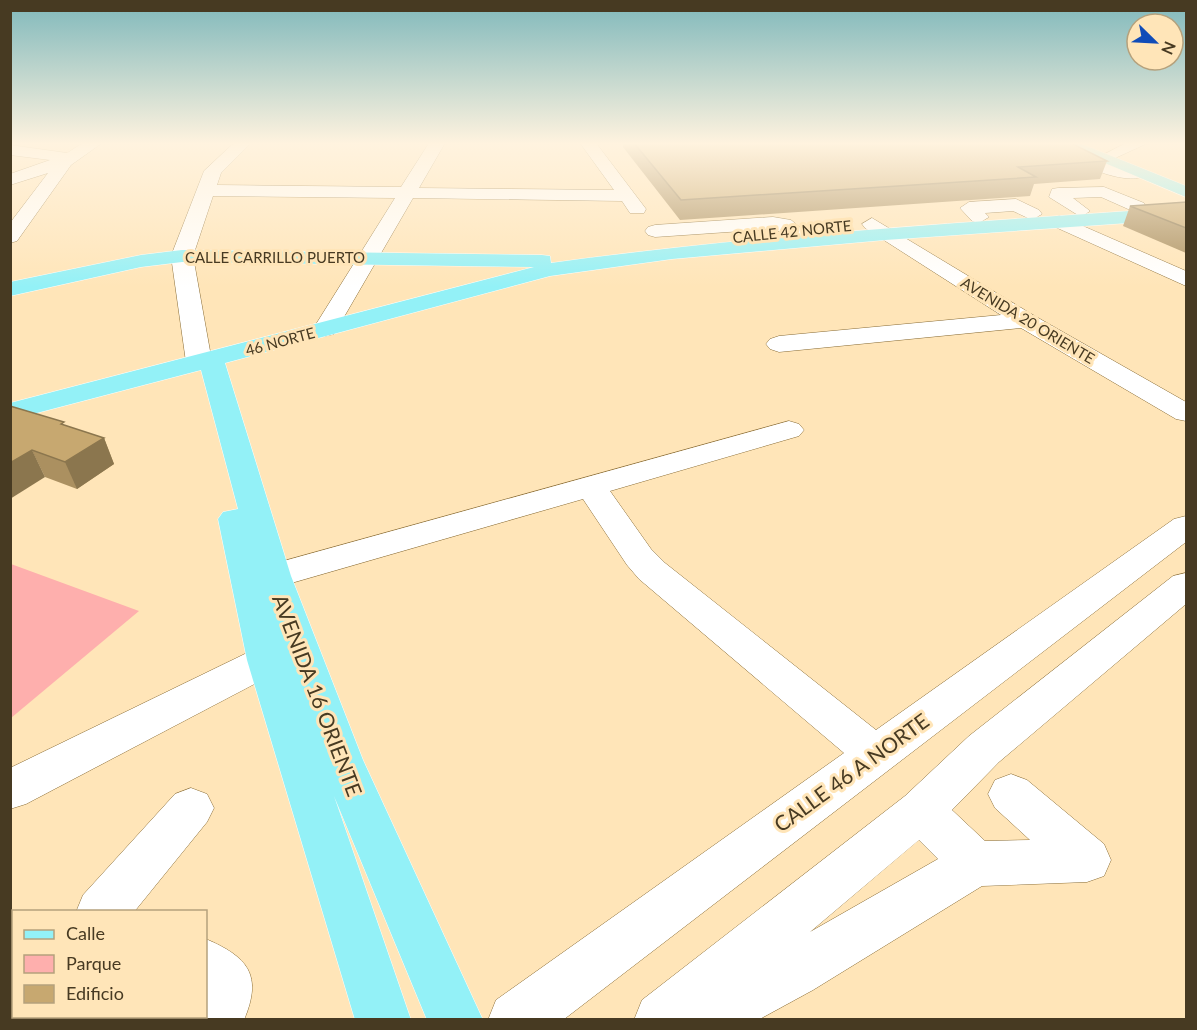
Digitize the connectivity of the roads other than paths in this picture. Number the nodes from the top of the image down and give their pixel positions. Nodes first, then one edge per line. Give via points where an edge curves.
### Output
1 (42, 191) edge
2 (204, 191) edge
3 (309, 191) edge
4 (622, 191) edge
5 (407, 193) junction
6 (626, 196) junction
7 (1186, 204) edge
8 (1086, 207) junction
9 (1137, 207) junction
10 (1186, 213) edge
11 (1060, 222) junction
12 (14, 228) edge
13 (878, 229) junction
14 (664, 243) junction
15 (182, 256) junction
16 (367, 258) junction
17 (1186, 260) edge
18 (546, 265) junction
19 (1186, 279) edge
20 (10, 289) edge
21 (1025, 320) junction
22 (325, 329) junction
23 (779, 344) dead end
24 (205, 360) junction
25 (10, 412) edge
26 (1186, 413) edge
27 (789, 430) dead end
28 (590, 486) junction
29 (1186, 526) edge
30 (261, 579) junction
31 (1186, 585) edge
32 (267, 660) junction
33 (875, 754) junction
34 (10, 790) edge
35 (1011, 794) dead end
36 (191, 808) dead end
37 (921, 810) junction
38 (975, 864) junction
39 (103, 910) edge
40 (207, 967) edge
41 (213, 1020) edge
42 (383, 1020) edge
43 (456, 1020) edge
44 (516, 1020) edge
45 (663, 1020) edge

1 - 12 street
2 - 15 street
3 - 5 street
4 - 6 street
5 - 6 street
5 - 16 street
6 - 14 street
7 - 9 main road, CALLE 42 NORTE
8 - 9 main road, CALLE 42 NORTE
8 - 9 street via 1110,194
8 - 10 main road, CALLE 42 NORTE
8 - 11 main road, CALLE 42 NORTE
8 - 13 main road, CALLE 42 NORTE
8 - 17 street
11 - 13 main road, CALLE 42 NORTE
11 - 19 street
13 - 14 main road, CALLE 42 NORTE
13 - 14 main road, CALLE 42 NORTE via 794,231
13 - 21 street, AVENIDA 20 ORIENTE
14 - 18 main road, CALLE 42 NORTE
15 - 16 main road, CALLE CARRILLO PUERTO
15 - 20 main road, CALLE CARRILLO PUERTO
15 - 24 street
16 - 18 main road, CALLE CARRILLO PUERTO
16 - 22 street
18 - 22 main road, 46 NORTE
21 - 23 street
21 - 26 street, AVENIDA 20 ORIENTE
22 - 24 main road, 46 NORTE
24 - 25 main road, 46 NORTE
24 - 30 main road, AVENIDA 16 ORIENTE
27 - 28 street
28 - 30 street
28 - 33 street via 652,571
29 - 33 street, CALLE 46 A NORTE
30 - 32 main road, AVENIDA 16 ORIENTE
30 - 43 main road, AVENIDA 16 ORIENTE
31 - 37 street via 984,749
32 - 34 street
32 - 42 main road, AVENIDA 16 ORIENTE
33 - 44 street, CALLE 46 A NORTE
35 - 38 street via 1087,860
36 - 39 street
37 - 38 street
37 - 45 street
38 - 45 street via 733,1003
40 - 41 street via 226,981 227,995

